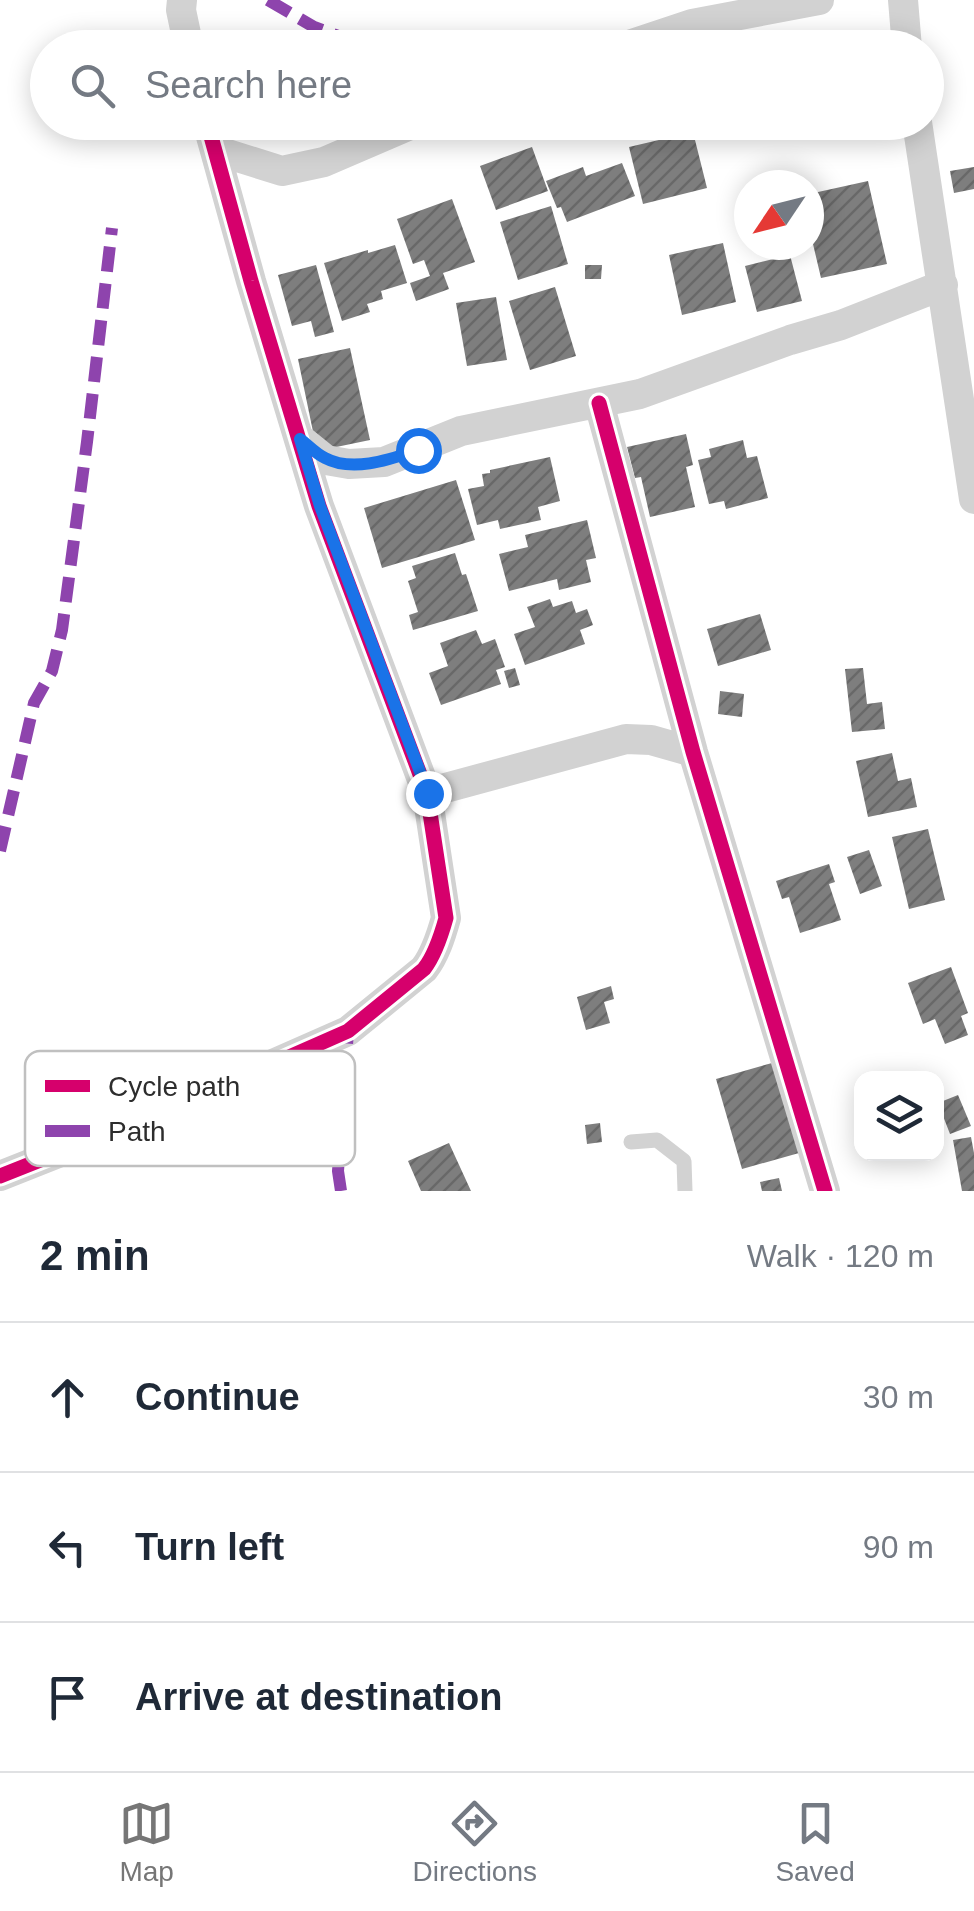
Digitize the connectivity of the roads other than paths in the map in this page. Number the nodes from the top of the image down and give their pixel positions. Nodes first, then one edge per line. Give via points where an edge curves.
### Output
1 (182, 0) edge
2 (819, 0) edge
3 (903, 0) edge
4 (185, 30) edge
5 (674, 30) edge
6 (906, 30) edge
7 (212, 140) edge
8 (219, 140) edge
9 (375, 140) edge
10 (920, 140) edge
11 (943, 285) junction
12 (599, 404) junction
13 (300, 439) junction
14 (974, 499) edge
15 (693, 752) junction
16 (428, 793) junction
17 (303, 1051) edge
18 (631, 1142) dead end
19 (25, 1166) edge
20 (0, 1176) edge
21 (685, 1191) edge
22 (825, 1191) edge

1 - 4 street
2 - 5 street
3 - 6 street
7 - 13 street
8 - 9 street via 282,170 324,162
10 - 11 street
11 - 12 street
11 - 14 street
12 - 13 street via 461,431 384,462 326,460
12 - 15 street
13 - 16 street
15 - 16 street via 626,739
15 - 22 street
16 - 17 street via 446,918 430,962 348,1031
18 - 21 lane via 658,1140 684,1161
19 - 20 street

